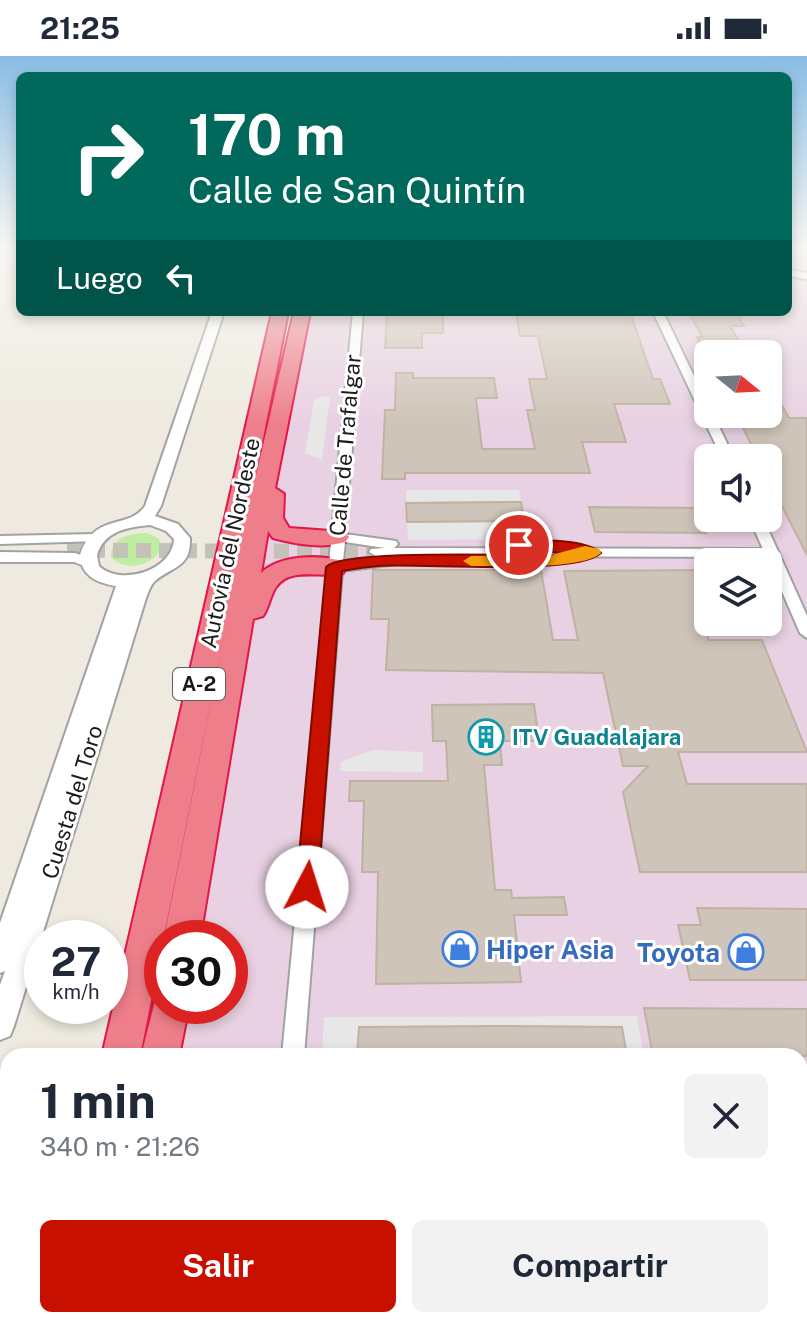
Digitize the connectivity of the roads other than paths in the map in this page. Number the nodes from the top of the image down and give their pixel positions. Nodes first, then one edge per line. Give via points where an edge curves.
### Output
1 (217, 316) edge
2 (228, 316) edge
3 (279, 316) edge
4 (301, 316) edge
5 (358, 316) edge
6 (660, 316) edge
7 (721, 444) edge
8 (275, 447) junction
9 (137, 521) junction
10 (164, 523) junction
11 (96, 538) junction
12 (0, 540) edge
13 (0, 549) edge
14 (67, 550) tunnel mouth
15 (336, 552) junction
16 (376, 552) tunnel mouth
17 (593, 553) junction
18 (694, 553) edge
19 (0, 557) edge
20 (87, 562) junction
21 (782, 576) edge
22 (136, 580) junction
23 (807, 633) edge
24 (185, 920) edge
25 (201, 920) edge
26 (0, 960) edge
27 (166, 1024) edge
28 (183, 1024) edge
29 (0, 1026) edge
30 (123, 1048) edge
31 (162, 1048) edge
32 (179, 1048) edge
33 (294, 1048) edge

1 - 9 street via 153,506
2 - 10 street
3 - 30 highway, Autovía del Nordeste / A-2
4 - 8 highway, Autovía del Nordeste / A-2
5 - 15 street, Calle de Trafalgar
6 - 7 street
8 - 15 highway via 272,512 277,529
8 - 24 highway, Autovía del Nordeste / A-2
9 - 10 street
9 - 11 street
10 - 22 street via 181,536 181,555 161,573
11 - 12 street
11 - 20 street
13 - 14 street
15 - 17 street via 381,544 549,545
15 - 17 street via 379,561 551,561
15 - 25 highway via 277,570 258,595
15 - 33 street, Calle de Trafalgar
16 - 17 street
17 - 18 street
19 - 20 street
20 - 22 street via 107,580
21 - 23 street
22 - 26 street
22 - 29 street, Cuesta del Toro via 137,598
27 - 31 highway
28 - 32 highway

